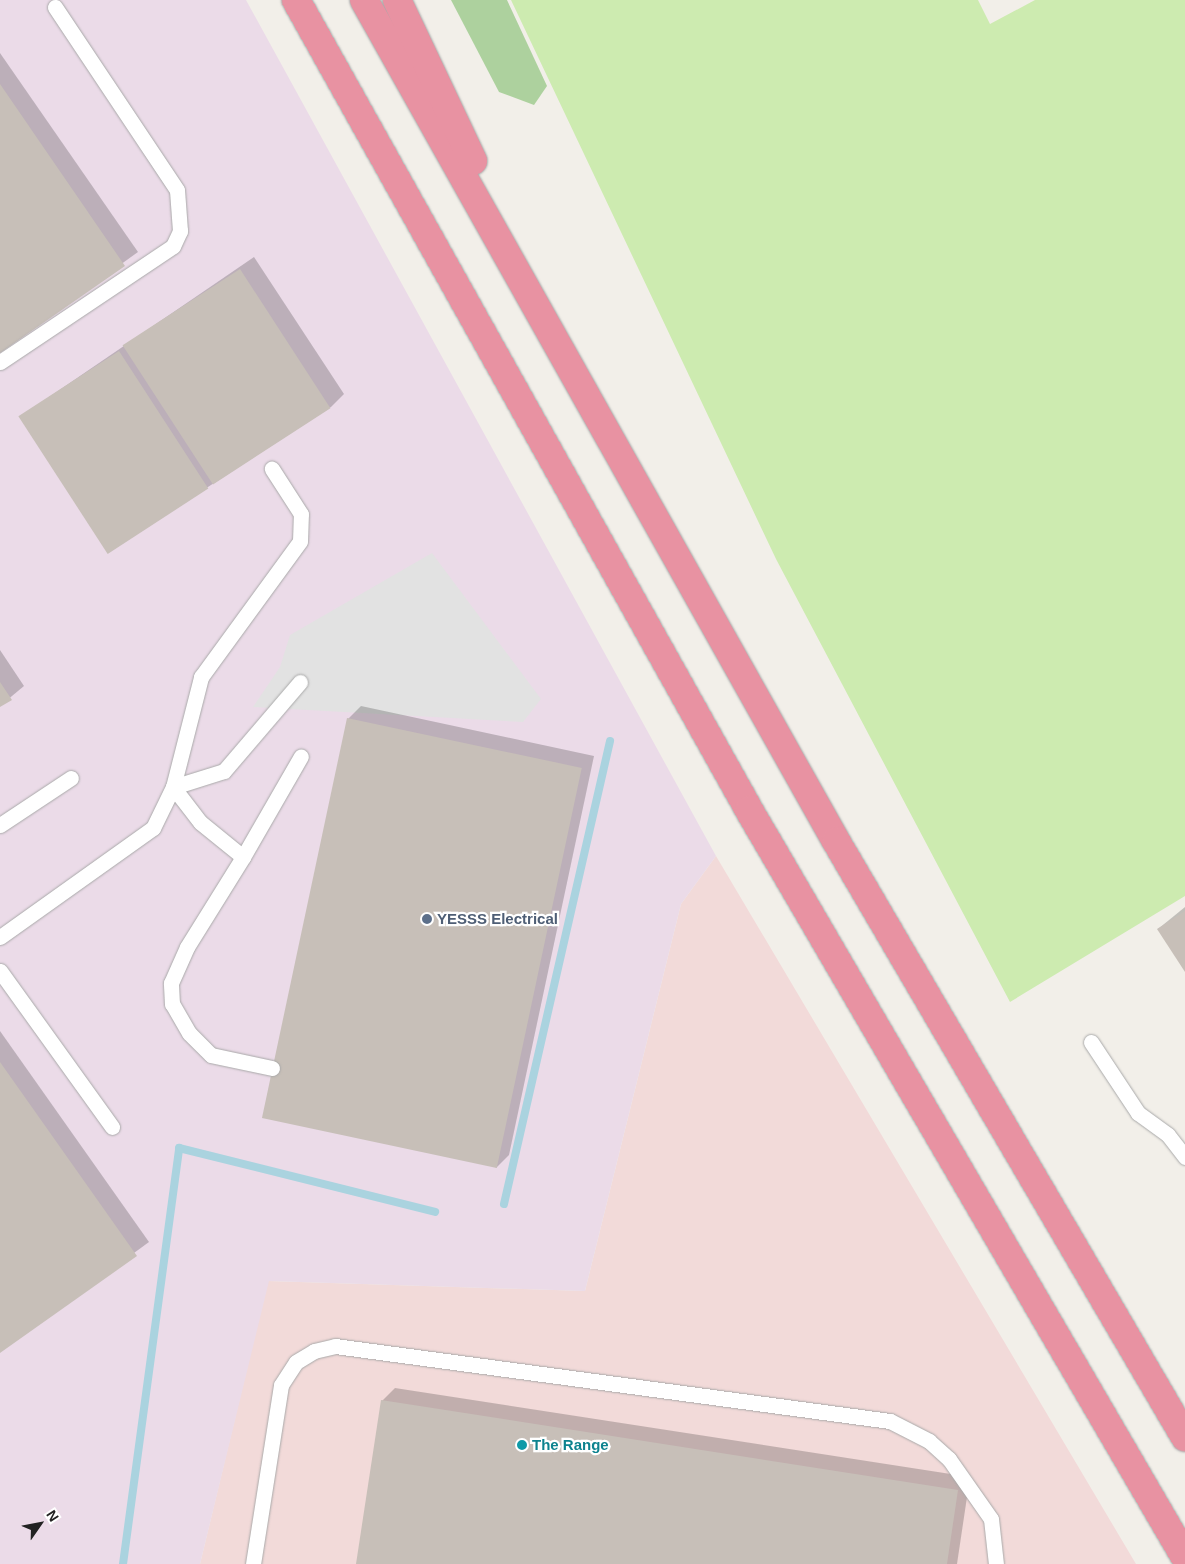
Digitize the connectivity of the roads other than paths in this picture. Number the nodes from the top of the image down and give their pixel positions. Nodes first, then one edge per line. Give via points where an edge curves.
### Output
1 (292, 0) edge
2 (296, 0) edge
3 (364, 0) edge
4 (397, 0) edge
5 (55, 7) dead end
6 (332, 66) junction
7 (0, 362) edge
8 (585, 396) junction
9 (272, 469) dead end
10 (300, 682) dead end
11 (301, 756) dead end
12 (71, 778) dead end
13 (174, 787) junction
14 (0, 825) edge
15 (243, 857) junction
16 (0, 937) edge
17 (0, 971) edge
18 (1091, 1042) dead end
19 (272, 1068) dead end
20 (112, 1127) dead end
21 (1185, 1157) edge
22 (1185, 1437) edge
23 (1185, 1557) edge
24 (253, 1564) edge
25 (996, 1564) edge

1 - 6 highway
2 - 6 highway
3 - 8 highway
4 - 8 highway
5 - 7 lane via 177,190 180,231 166,250
6 - 23 highway via 749,810
8 - 22 highway via 836,841
9 - 13 lane via 301,514 300,541 201,678
10 - 13 lane via 224,771
11 - 15 lane
12 - 14 lane
13 - 15 lane via 200,822
13 - 16 lane via 153,828
15 - 19 lane via 187,947 171,983 172,1004 189,1033 211,1055
17 - 20 lane
18 - 21 lane via 1138,1113 1168,1135
24 - 25 lane via 281,1385 296,1362 314,1351 335,1346 890,1421 930,1441 949,1459 991,1519

